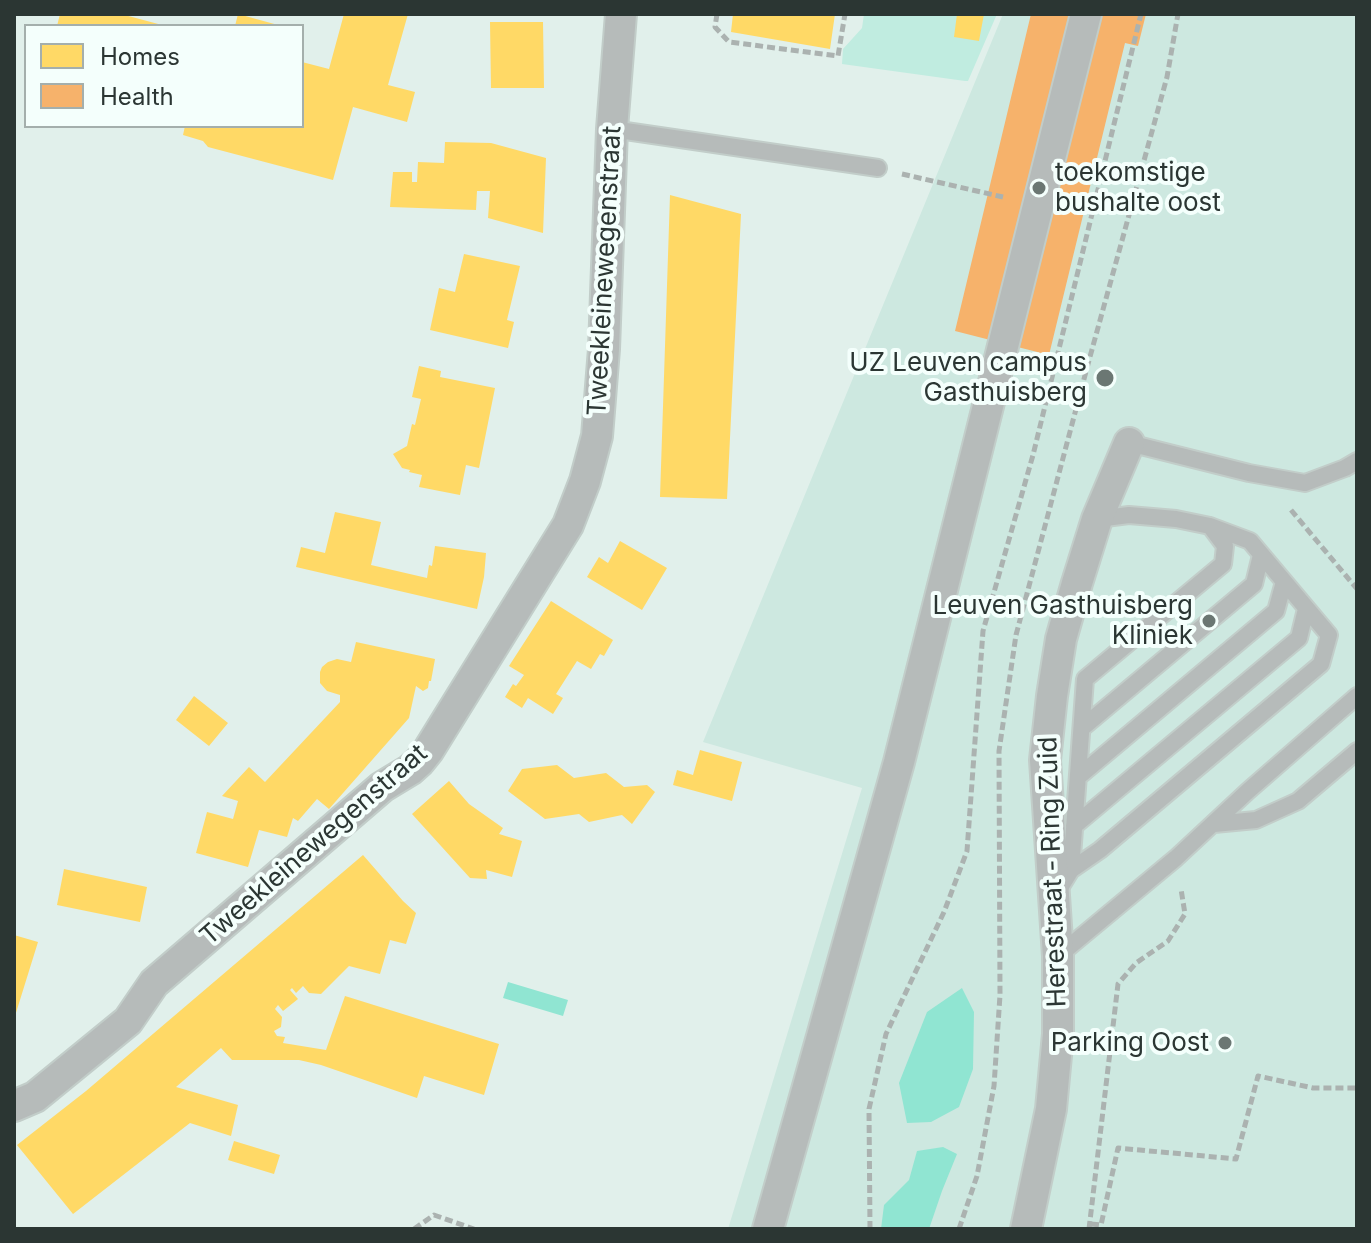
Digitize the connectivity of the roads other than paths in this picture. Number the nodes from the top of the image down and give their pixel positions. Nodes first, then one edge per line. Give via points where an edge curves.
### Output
1 (621, 14) edge
2 (1086, 14) edge
3 (612, 129) junction
4 (878, 168) road end
5 (1129, 443) joint
6 (1357, 461) edge
7 (1097, 519) junction
8 (1210, 526) junction
9 (1261, 555) junction
10 (1284, 582) junction
11 (1306, 609) junction
12 (1357, 696) edge
13 (1082, 728) junction
14 (1357, 751) edge
15 (1078, 777) junction
16 (1214, 824) junction
17 (1074, 826) junction
18 (1071, 870) junction
19 (1054, 898) junction
20 (1058, 956) junction
21 (14, 1106) edge
22 (768, 1229) edge
23 (1026, 1229) edge

1 - 3 street, Tweekleinewegenstraat
2 - 22 street via 899,762
3 - 4 lane
3 - 21 street, Tweekleinewegenstraat via 597,436 568,525 420,761 382,787 154,983 128,1021 35,1097
5 - 6 lane via 1305,483
5 - 7 street, Herestraat - Ring Zuid
7 - 8 lane via 1129,515
7 - 19 street, Herestraat - Ring Zuid via 1061,639 1045,760
8 - 9 lane via 1250,541
8 - 13 lane via 1225,546 1223,564 1085,679
9 - 10 lane
9 - 13 lane via 1254,584
10 - 11 lane
10 - 15 lane via 1276,611
11 - 17 lane via 1299,638
11 - 18 lane via 1329,635 1321,664
12 - 16 lane
13 - 15 lane
14 - 16 lane via 1298,801 1256,820
15 - 17 lane
16 - 20 lane
17 - 18 lane
18 - 19 lane
19 - 20 street, Herestraat - Ring Zuid
20 - 23 street, Herestraat - Ring Zuid via 1051,1109

